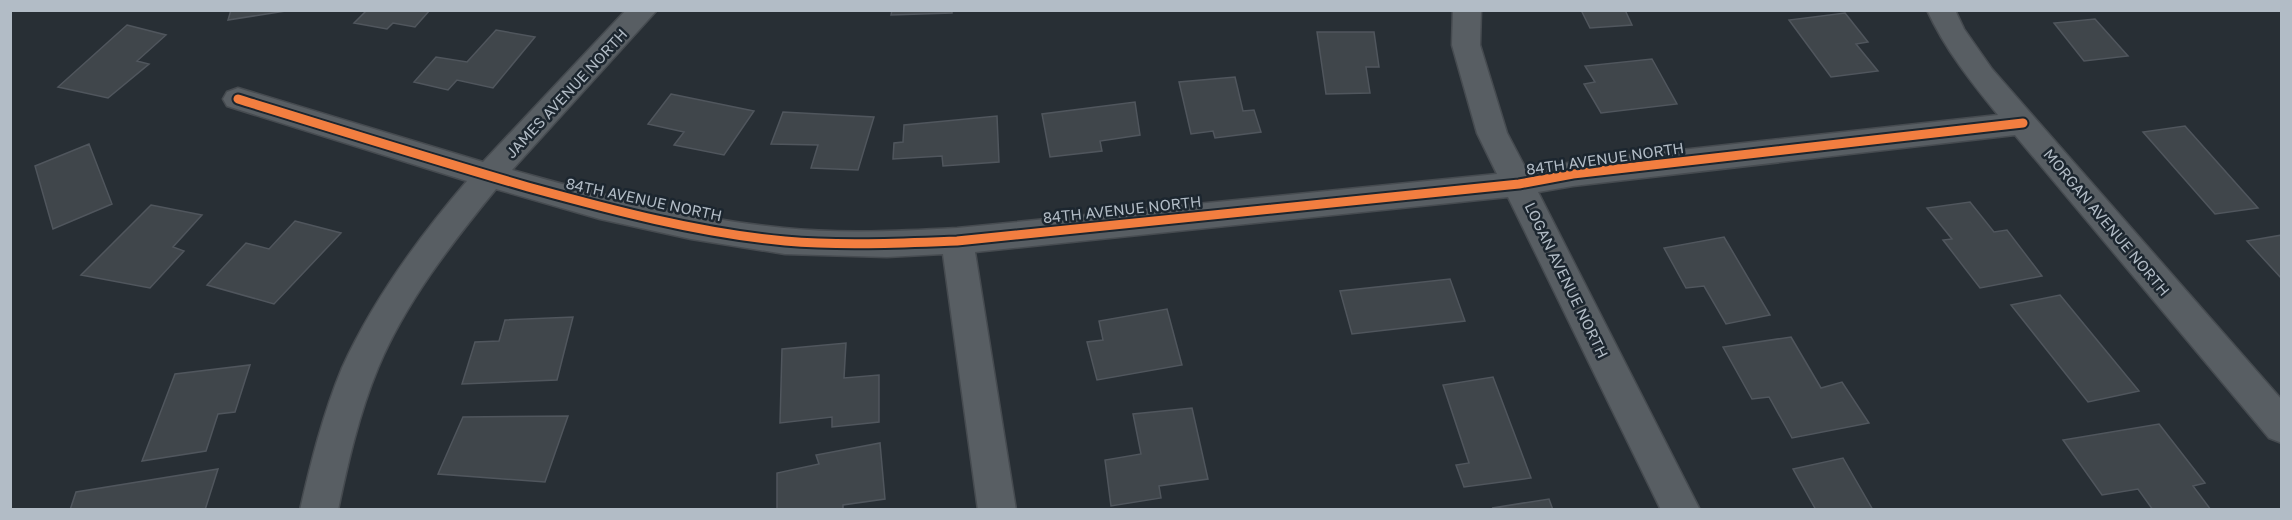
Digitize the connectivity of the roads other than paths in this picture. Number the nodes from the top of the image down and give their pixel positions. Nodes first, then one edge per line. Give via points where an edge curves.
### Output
1 (643, 10) edge
2 (1467, 10) edge
3 (1941, 10) edge
4 (238, 99) dead end
5 (2023, 123) junction
6 (489, 176) junction
7 (1519, 184) junction
8 (957, 241) junction
9 (2282, 428) edge
10 (319, 510) edge
11 (997, 510) edge
12 (1681, 510) edge

1 - 6 street, JAMES AVENUE NORTH
2 - 7 street, LOGAN AVENUE NORTH via 1466,45 1477,88 1492,133
3 - 5 street, MORGAN AVENUE NORTH via 1951,32 1982,76
4 - 6 street, 84TH AVENUE NORTH
5 - 7 street, 84TH AVENUE NORTH via 1573,174
5 - 9 street, MORGAN AVENUE NORTH
6 - 8 street, 84TH AVENUE NORTH via 691,227 785,241
6 - 10 street, JAMES AVENUE NORTH via 407,282 369,351 338,428
7 - 8 street, 84TH AVENUE NORTH
7 - 12 street, LOGAN AVENUE NORTH
8 - 11 street

